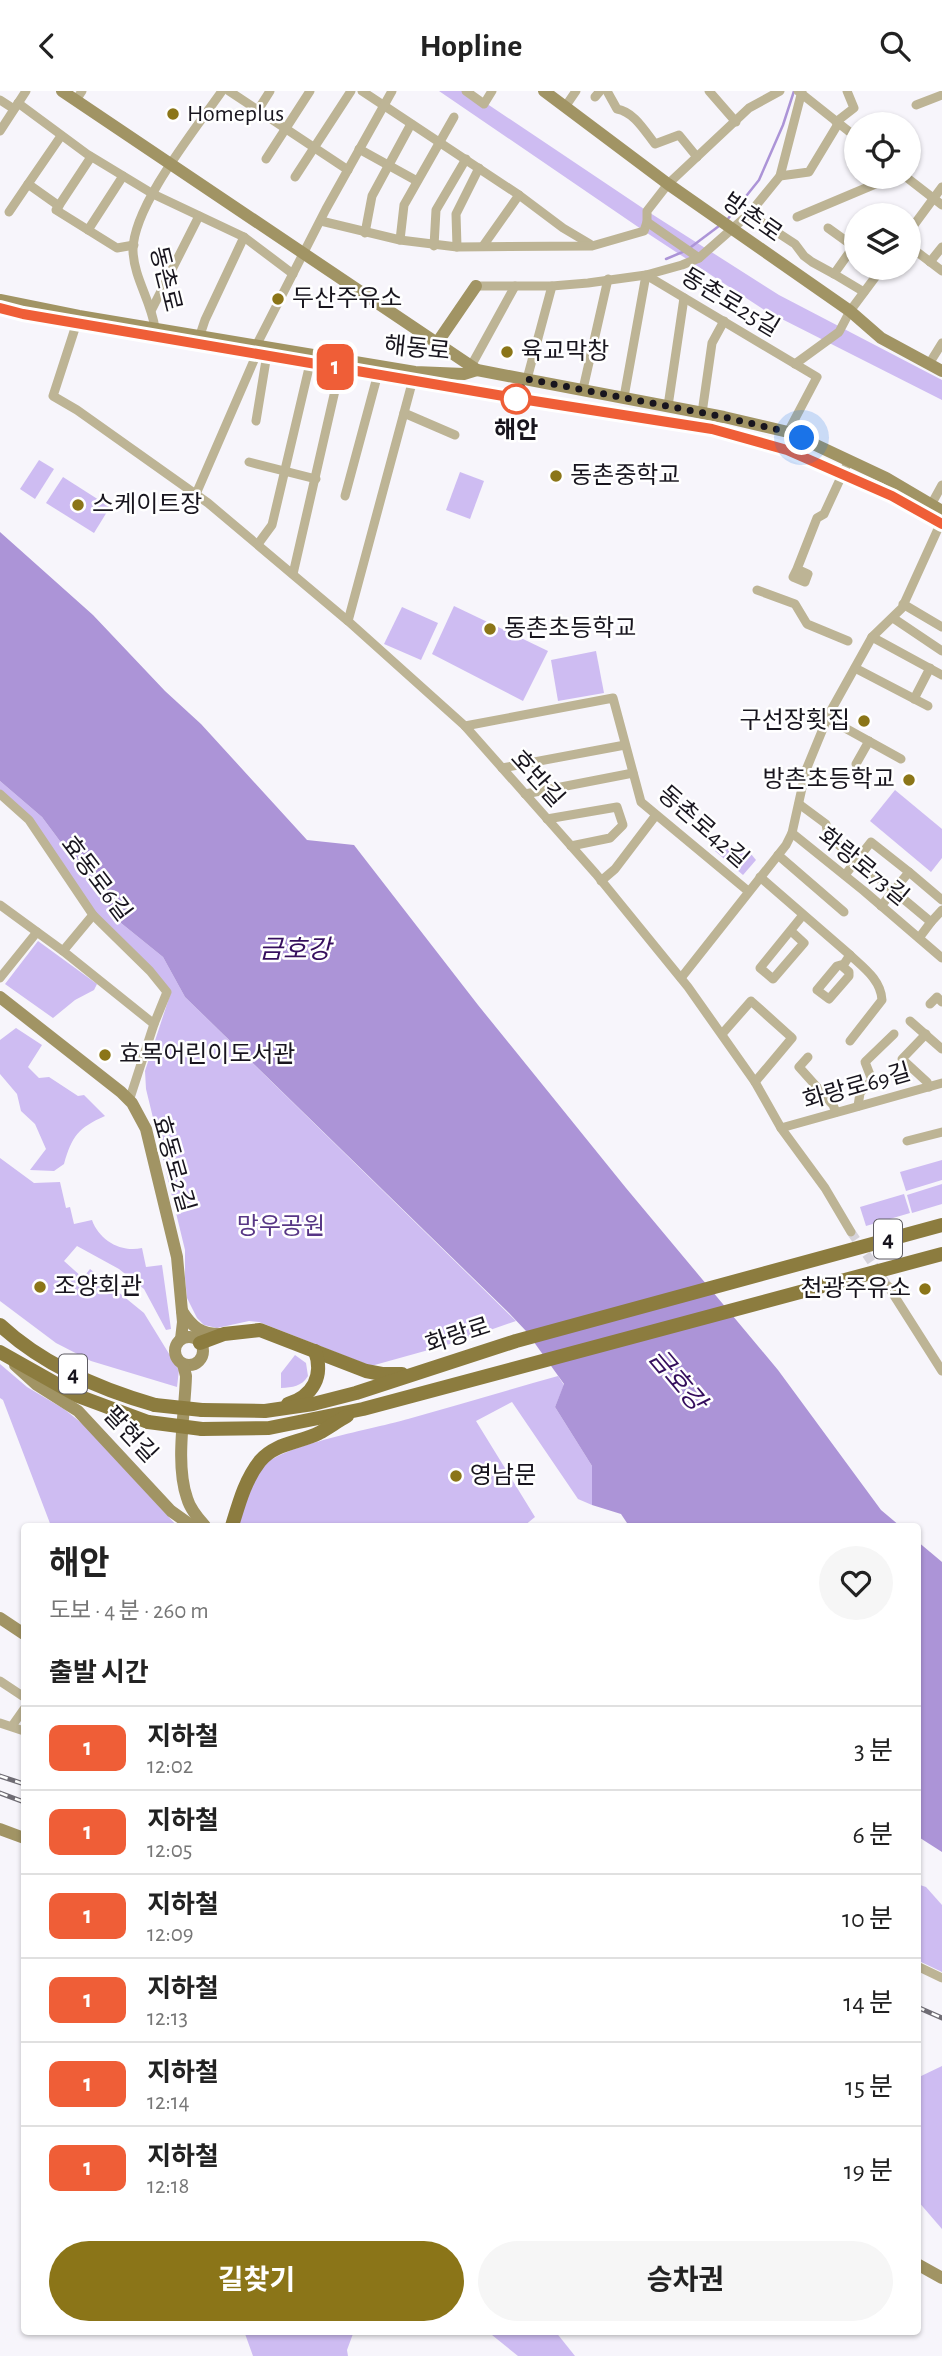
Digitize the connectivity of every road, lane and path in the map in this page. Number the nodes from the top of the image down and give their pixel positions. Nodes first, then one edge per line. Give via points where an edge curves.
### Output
1 (26, 91) edge
2 (62, 91) edge
3 (222, 91) edge
4 (229, 91) edge
5 (270, 91) edge
6 (310, 91) edge
7 (351, 91) edge
8 (362, 91) edge
9 (392, 91) edge
10 (466, 91) edge
11 (492, 91) edge
12 (544, 91) edge
13 (576, 91) edge
14 (607, 91) edge
15 (709, 91) edge
16 (780, 91) edge
17 (847, 91) edge
18 (801, 92) edge
19 (942, 95) edge
20 (79, 96) edge
21 (0, 100) edge
22 (916, 105) dead end
23 (16, 106) junction
24 (383, 106) junction
25 (565, 107) junction
26 (258, 110) junction
27 (454, 117) dead end
28 (736, 122) junction
29 (837, 123) junction
30 (411, 124) junction
31 (285, 128) junction
32 (844, 128) edge
33 (0, 131) edge
34 (61, 136) junction
35 (438, 142) junction
36 (314, 148) junction
37 (359, 149) junction
38 (91, 157) junction
39 (697, 157) junction
40 (266, 159) dead end
41 (466, 159) junction
42 (171, 164) junction
43 (389, 165) junction
44 (479, 168) junction
45 (348, 170) junction
46 (123, 176) junction
47 (780, 176) junction
48 (295, 177) dead end
49 (416, 181) junction
50 (28, 184) junction
51 (667, 184) junction
52 (942, 187) edge
53 (864, 189) edge
54 (921, 189) edge
55 (153, 194) junction
56 (519, 195) junction
57 (938, 202) edge
58 (59, 206) junction
59 (9, 212) dead end
60 (749, 214) junction
61 (199, 216) junction
62 (797, 217) dead end
63 (921, 220) edge
64 (321, 221) junction
65 (650, 224) junction
66 (828, 228) dead end
67 (732, 229) junction
68 (88, 230) junction
69 (365, 233) junction
70 (244, 237) junction
71 (844, 237) edge
72 (400, 240) junction
73 (134, 245) junction
74 (434, 246) junction
75 (483, 246) junction
76 (592, 246) junction
77 (457, 247) junction
78 (942, 247) edge
79 (304, 253) junction
80 (921, 255) edge
81 (699, 258) junction
82 (844, 260) edge
83 (930, 262) junction
84 (942, 271) edge
85 (293, 274) junction
86 (834, 274) junction
87 (646, 275) junction
88 (608, 279) junction
89 (873, 280) edge
90 (475, 286) joint
91 (515, 286) junction
92 (552, 286) junction
93 (864, 292) junction
94 (684, 298) junction
95 (0, 300) edge
96 (152, 309) junction
97 (850, 311) junction
98 (79, 316) junction
99 (724, 321) junction
100 (155, 328) junction
101 (200, 335) junction
102 (437, 343) junction
103 (942, 344) edge
104 (261, 347) junction
105 (312, 355) junction
106 (342, 360) junction
107 (795, 364) junction
108 (929, 364) junction
109 (380, 366) junction
110 (474, 368) junction
111 (942, 370) edge
112 (415, 372) junction
113 (527, 379) junction
114 (583, 389) junction
115 (624, 397) junction
116 (668, 406) junction
117 (404, 412) junction
118 (702, 412) junction
119 (256, 421) dead end
120 (788, 432) junction
121 (455, 435) dead end
122 (849, 460) junction
123 (249, 462) dead end
124 (285, 471) junction
125 (316, 479) junction
126 (942, 485) edge
127 (196, 494) junction
128 (345, 496) dead end
129 (937, 508) edge
130 (942, 520) edge
131 (258, 544) junction
132 (797, 569) dead end
133 (293, 574) junction
134 (757, 590) dead end
135 (903, 604) junction
136 (893, 618) junction
137 (348, 621) junction
138 (942, 627) edge
139 (872, 637) junction
140 (848, 641) dead end
141 (942, 651) edge
142 (855, 668) junction
143 (930, 669) junction
144 (942, 675) edge
145 (914, 699) junction
146 (928, 706) dead end
147 (827, 718) junction
148 (465, 726) junction
149 (869, 741) junction
150 (625, 745) junction
151 (901, 759) dead end
152 (856, 764) dead end
153 (502, 768) junction
154 (633, 773) junction
155 (0, 794) edge
156 (525, 795) junction
157 (799, 804) junction
158 (656, 815) junction
159 (547, 819) junction
160 (792, 833) junction
161 (571, 846) junction
162 (778, 855) junction
163 (857, 860) junction
164 (909, 872) junction
165 (845, 875) junction
166 (760, 877) junction
167 (601, 881) junction
168 (748, 891) junction
169 (894, 891) junction
170 (942, 900) edge
171 (0, 905) edge
172 (881, 905) junction
173 (942, 910) edge
174 (844, 912) dead end
175 (93, 915) junction
176 (803, 915) junction
177 (931, 922) junction
178 (791, 931) junction
179 (37, 932) junction
180 (919, 938) junction
181 (63, 951) junction
182 (850, 955) junction
183 (942, 958) edge
184 (841, 965) dead end
185 (0, 978) edge
186 (681, 978) junction
187 (0, 997) edge
188 (942, 1002) edge
189 (930, 1004) dead end
190 (911, 1021) dead end
191 (154, 1024) junction
192 (722, 1034) junction
193 (894, 1034) dead end
194 (926, 1034) junction
195 (850, 1041) dead end
196 (942, 1049) edge
197 (808, 1057) dead end
198 (755, 1082) junction
199 (942, 1083) edge
200 (929, 1087) junction
201 (129, 1101) junction
202 (858, 1106) junction
203 (836, 1112) junction
204 (781, 1128) junction
205 (942, 1132) edge
206 (907, 1141) dead end
207 (942, 1225) edge
208 (851, 1232) tunnel mouth
209 (942, 1254) edge
210 (888, 1286) tunnel mouth
211 (182, 1317) junction
212 (0, 1325) edge
213 (222, 1336) junction
214 (315, 1351) junction
215 (0, 1352) edge
216 (191, 1354) junction
217 (434, 1367) junction
218 (942, 1371) edge
219 (363, 1409) junction
220 (265, 1411) junction
221 (188, 1523) edge
222 (203, 1523) edge
223 (233, 1523) edge
224 (0, 1618) edge
225 (21, 1632) edge
226 (0, 1681) edge
227 (21, 1695) edge
228 (21, 1713) edge
229 (0, 1723) edge
230 (12, 1726) junction
231 (21, 1730) edge
232 (0, 1829) edge
233 (21, 1837) edge
234 (921, 1968) edge
235 (942, 1978) edge
236 (921, 2266) edge
237 (942, 2278) edge

1 - 23 street
2 - 20 street
3 - 42 street
4 - 26 street
5 - 26 street
6 - 31 street
7 - 36 street
8 - 24 street
9 - 24 street
10 - 11 street via 484,104
12 - 25 street, 방촌로
13 - 25 street
14 - 39 street via 617,109 626,111 655,144 679,135
15 - 28 street
16 - 28 street via 749,108
17 - 29 street via 854,108
18 - 29 street
18 - 47 street
19 - 22 street
20 - 42 street
21 - 23 street
23 - 33 street
23 - 34 street
24 - 30 street
24 - 37 street
25 - 51 street, 방촌로
26 - 31 street
27 - 35 street
28 - 39 street
29 - 32 street
29 - 47 street via 809,171
30 - 35 street
30 - 43 street
31 - 36 street
31 - 40 street
34 - 38 street
34 - 50 street
35 - 41 street
35 - 49 street
36 - 45 street
36 - 48 street
37 - 43 street
37 - 45 street
38 - 46 street
38 - 58 street
39 - 51 street
41 - 44 street
41 - 74 street via 436,210
42 - 55 street, 동촌로
42 - 79 street
43 - 49 street
43 - 69 street via 372,196
44 - 56 street
44 - 77 street via 456,214
45 - 64 street
46 - 55 street
46 - 68 street
47 - 60 street
49 - 72 street via 404,205
50 - 58 street
50 - 59 street
51 - 65 street via 646,211
51 - 67 street, 방촌로
52 - 57 street
53 - 62 street
54 - 57 street
55 - 61 street
55 - 73 street, 동촌로 via 138,223
56 - 75 street
56 - 76 street
57 - 63 street
58 - 68 street via 57,210
60 - 67 street
60 - 86 street
61 - 70 street
61 - 96 street
64 - 69 street
64 - 79 street
65 - 76 street via 644,232
65 - 81 street
66 - 71 street
67 - 81 street
67 - 97 street, 방촌로
68 - 73 street via 117,248
69 - 72 street
70 - 85 street
70 - 101 street
72 - 74 street
73 - 96 street, 동촌로 via 138,279
74 - 77 street
75 - 76 street
75 - 77 street
78 - 83 street
79 - 85 street
79 - 102 street
80 - 83 street
81 - 87 street
82 - 86 street
83 - 84 street
85 - 104 street
86 - 93 street
87 - 88 street
87 - 94 street, 동촌로25길
87 - 115 street
88 - 92 street
88 - 114 street
89 - 93 street, 동촌로25길
90 - 91 street
90 - 102 street
91 - 92 street
91 - 110 street
92 - 113 street
93 - 97 street, 동촌로25길
94 - 99 street, 동촌로25길
94 - 116 street
95 - 98 street, 해동로
96 - 100 street, 동촌로
97 - 107 street, 동촌로25길 via 839,332
97 - 108 street, 방촌로 via 881,338
98 - 100 street, 해동로
98 - 127 street, 호반길 via 53,396
99 - 107 street, 동촌로25길
99 - 118 street via 712,343
100 - 101 street, 해동로
101 - 104 street, 해동로
102 - 110 street
103 - 108 street
104 - 105 street, 해동로
104 - 119 street
104 - 127 street
105 - 106 street, 해동로
105 - 124 street
106 - 109 street, 해동로
106 - 125 street
107 - 120 street, 동촌로25길 via 817,377
108 - 111 street, 방촌로
109 - 112 street, 해동로
109 - 128 street
110 - 112 street, 해동로 via 464,374
110 - 113 street
112 - 117 street
113 - 114 street
114 - 115 street
115 - 116 street
116 - 118 street
117 - 121 street
117 - 137 street
118 - 120 street
120 - 122 street
122 - 129 street
122 - 132 street via 824,514 817,518
123 - 124 street
124 - 125 street
124 - 131 street via 272,525
125 - 133 street
126 - 129 street
127 - 131 street, 호반길
130 - 135 street, 동촌로42길
131 - 133 street, 호반길
133 - 137 street, 호반길
134 - 140 street via 795,604 807,624
135 - 136 street, 동촌로42길
135 - 138 street
136 - 139 street, 동촌로42길
136 - 141 street
137 - 148 street, 호반길
139 - 142 street, 동촌로42길
139 - 143 street
142 - 145 street
142 - 147 street, 동촌로42길
143 - 144 street
143 - 145 street
145 - 146 street
147 - 149 street
147 - 157 street, 동촌로42길
148 - 150 street, 동촌로42길 via 613,698
148 - 153 street, 호반길
149 - 151 street
149 - 152 street
150 - 153 street
150 - 154 street, 동촌로42길
153 - 156 street, 호반길
154 - 156 street
154 - 158 street, 동촌로42길 via 641,802
155 - 175 street, 효동로6길 via 29,820
156 - 159 street, 호반길
157 - 160 street, 동촌로42길
157 - 163 street via 826,824 828,836
158 - 167 street
158 - 168 street, 동촌로42길
159 - 161 street, 호반길
159 - 161 street via 617,807 623,825 610,838
160 - 162 street, 동촌로42길
160 - 165 street, 화랑로73길
161 - 167 street, 호반길
162 - 166 street, 동촌로42길
162 - 174 street
163 - 164 street via 871,842
163 - 165 street
163 - 169 street
164 - 169 street
164 - 170 street
165 - 172 street, 화랑로73길
166 - 168 street, 동촌로42길
166 - 176 street
167 - 186 street, 호반길
168 - 186 street
169 - 172 street
169 - 177 street
171 - 179 street
172 - 180 street, 화랑로73길
173 - 177 street
175 - 181 street
175 - 191 street, 효동로6길 via 167,992
176 - 178 street
176 - 182 street
177 - 180 street
178 - 178 street via 760,968 773,979 804,943
179 - 181 street
179 - 185 street
180 - 183 street, 화랑로73길
181 - 191 street
182 - 184 street
182 - 195 street via 872,975 882,1000
186 - 192 street, 호반길
187 - 201 street, 효동로2길
188 - 189 street via 937,997
190 - 194 street
191 - 201 street, 효동로6길
192 - 198 street, 호반길
192 - 198 street via 751,1001 792,1038
193 - 202 street via 865,1062 872,1080 860,1093
194 - 196 street
194 - 200 street via 902,1059
197 - 203 street via 799,1067
198 - 204 street, 호반길
199 - 200 street, 화랑로69길
200 - 202 street, 화랑로69길
201 - 211 street, 효동로2길 via 146,1129 177,1257
202 - 203 street, 화랑로69길
203 - 204 street, 화랑로69길
204 - 208 street, 호반길
205 - 206 street
207 - 217 main road, 화랑로 / 4
209 - 219 main road, 화랑로
210 - 218 street
211 - 213 street via 196,1329
211 - 216 street
212 - 220 main road, 화랑로 / 4, bridge via 19,1343 57,1366 116,1394 155,1405
213 - 214 main road via 260,1330
213 - 216 main road
214 - 217 main road via 382,1374
214 - 220 main road via 320,1370 314,1385 296,1401
215 - 219 main road, 화랑로, bridge via 78,1396 148,1422 202,1429 269,1428
215 - 221 street, 팔현길 via 37,1385 78,1411 171,1511
216 - 222 street via 184,1486 187,1501
217 - 220 main road, 화랑로 via 346,1396
219 - 223 main road via 261,1460 245,1485
224 - 225 street
226 - 227 street
228 - 230 street
229 - 230 street
230 - 231 street
232 - 233 street
234 - 235 street
236 - 237 street

